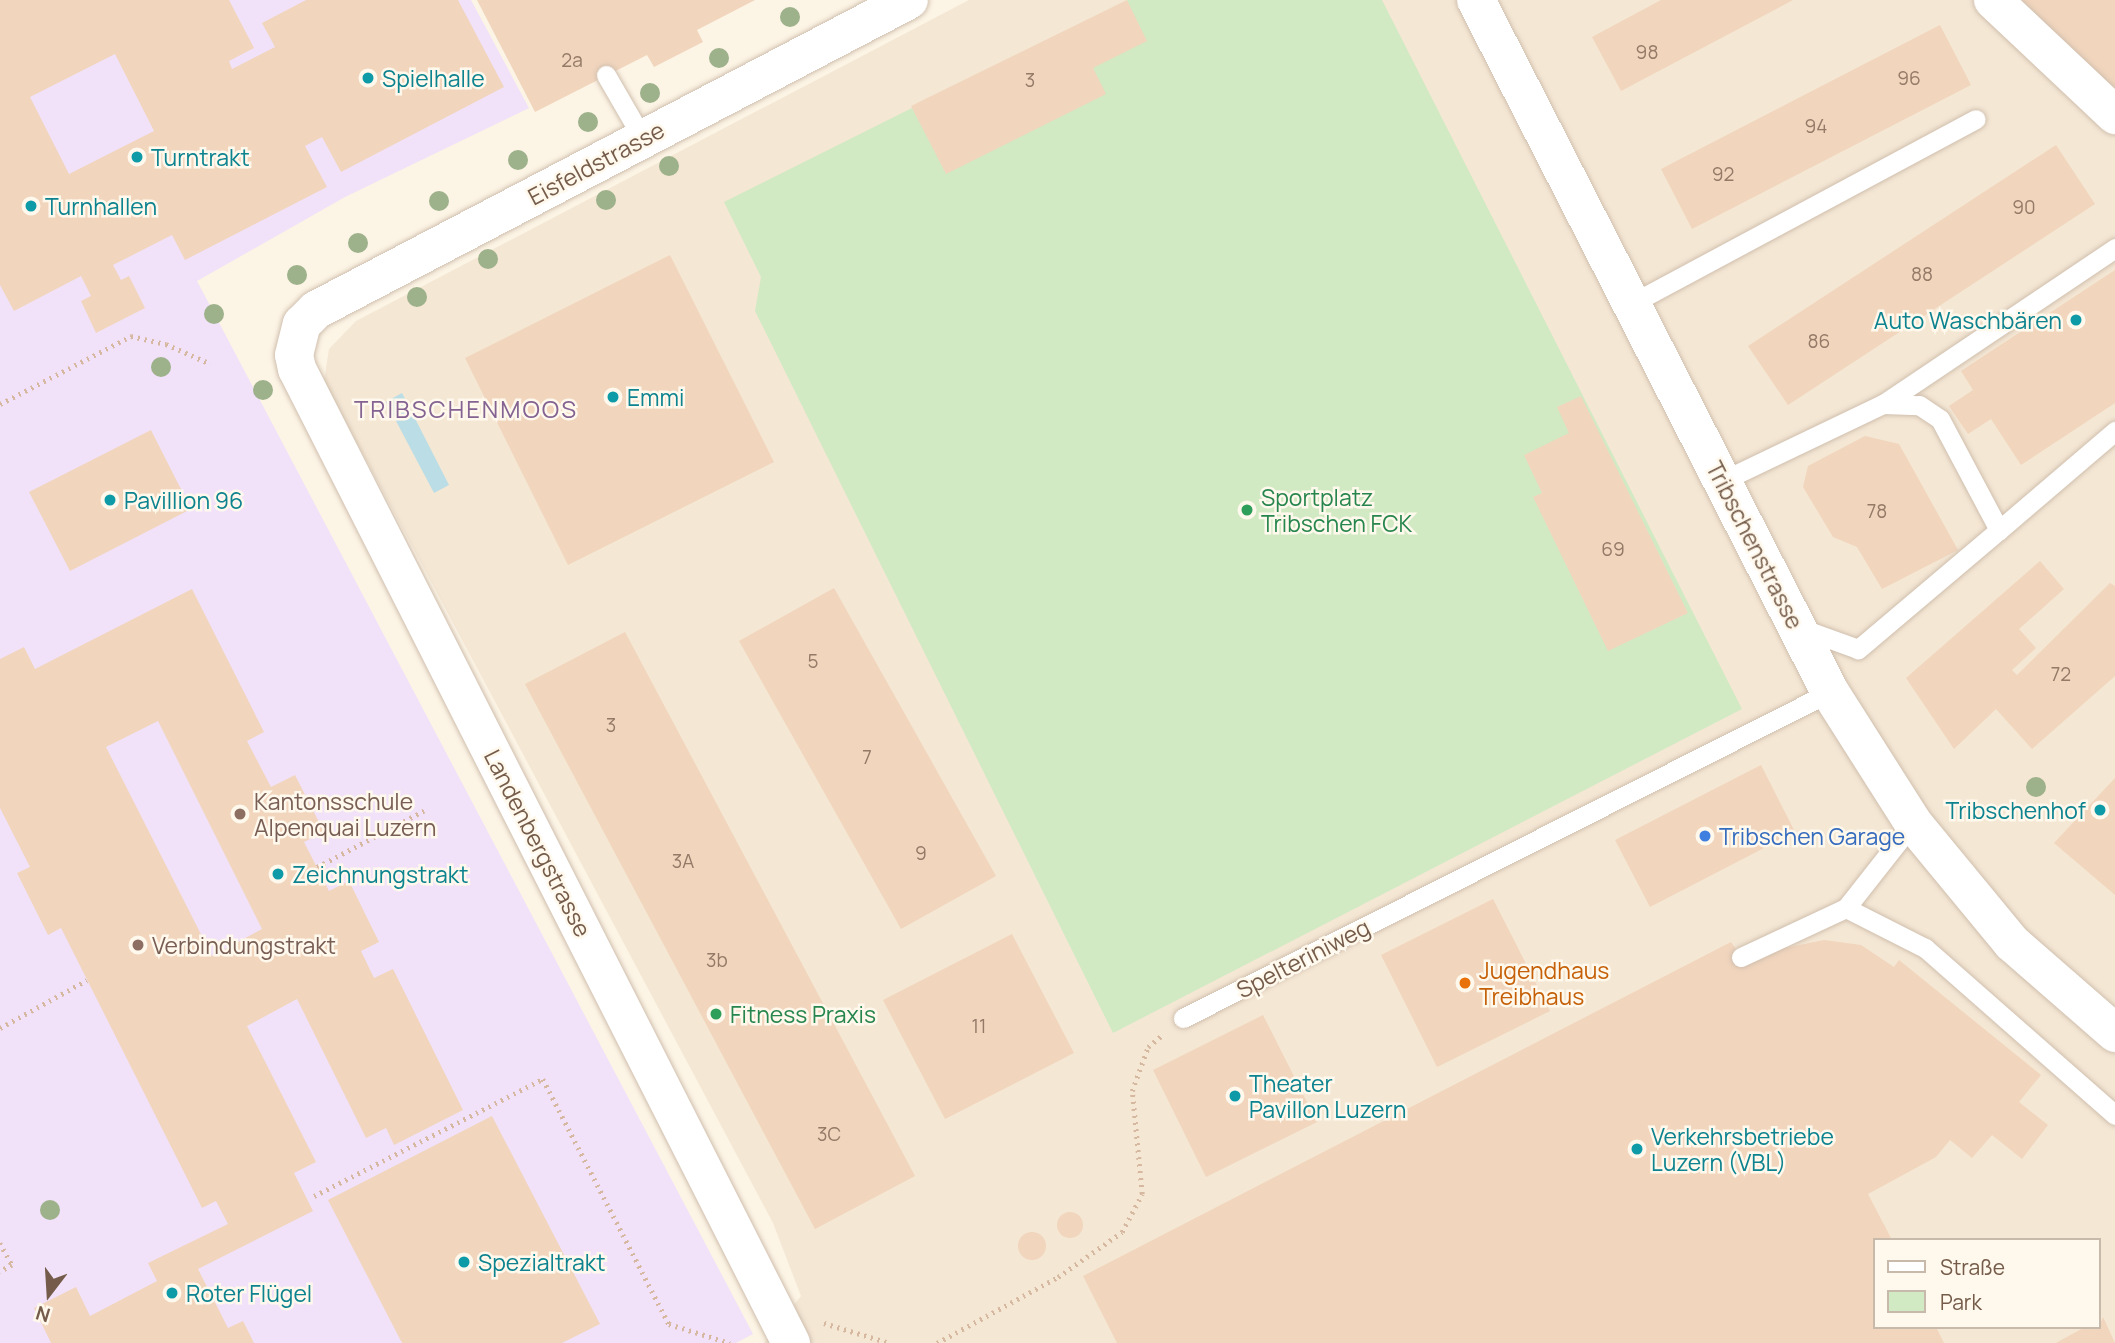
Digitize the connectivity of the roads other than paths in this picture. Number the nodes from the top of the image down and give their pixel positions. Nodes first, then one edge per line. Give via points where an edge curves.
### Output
1 (909, 0) edge
2 (1476, 0) edge
3 (1993, 0) edge
4 (607, 75) dead end
5 (2115, 115) edge
6 (1976, 119) dead end
7 (643, 139) junction
8 (2115, 248) edge
9 (1631, 304) junction
10 (296, 341) joint
11 (1882, 404) junction
12 (2115, 431) edge
13 (1721, 481) junction
14 (1999, 530) junction
15 (1796, 626) junction
16 (1830, 692) junction
17 (1913, 823) junction
18 (1846, 908) junction
19 (1741, 957) dead end
20 (1183, 1018) road end
21 (2115, 1033) edge
22 (2115, 1115) edge
23 (788, 1338) edge

1 - 7 street, Eisfeldstrasse
2 - 9 street, Tribschenstrasse
3 - 5 street
4 - 7 lane
6 - 9 lane
7 - 10 street, Eisfeldstrasse via 316,310 302,324
8 - 11 lane
9 - 13 street, Tribschenstrasse
10 - 23 street, Landenbergstrasse via 297,369
11 - 13 lane
11 - 14 lane via 1919,405 1940,419
12 - 14 lane
13 - 15 street, Tribschenstrasse
14 - 15 lane via 1858,649
15 - 16 street, Tribschenstrasse
16 - 17 street, Tribschenstrasse
16 - 20 lane, Spelteriniweg
17 - 18 lane
17 - 21 street, Tribschenstrasse via 2012,943
18 - 19 lane
18 - 22 lane via 1925,948

